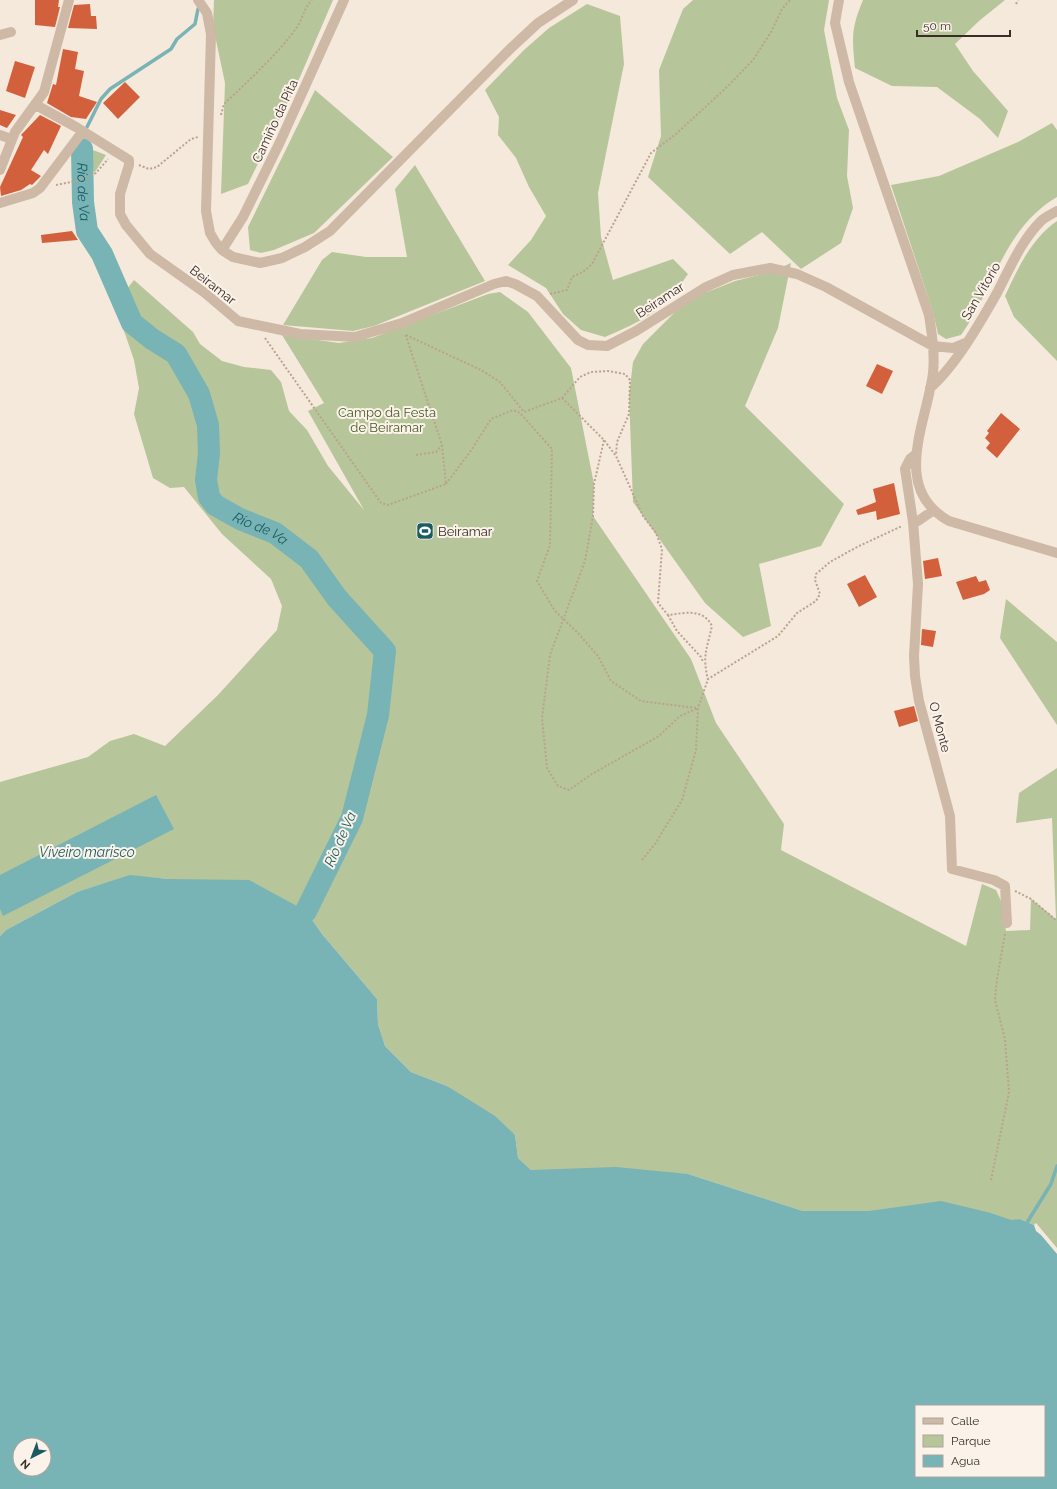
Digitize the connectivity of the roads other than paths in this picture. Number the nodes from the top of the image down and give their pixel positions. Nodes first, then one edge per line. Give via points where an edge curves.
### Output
1 (69, 0) edge
2 (198, 0) edge
3 (344, 0) edge
4 (573, 0) edge
5 (839, 0) edge
6 (11, 32) dead end
7 (0, 35) edge
8 (36, 105) junction
9 (83, 131) junction
10 (0, 135) edge
11 (11, 139) junction
12 (0, 170) edge
13 (0, 203) edge
14 (1057, 211) edge
15 (222, 250) junction
16 (965, 344) junction
17 (933, 346) junction
18 (930, 388) junction
19 (915, 455) junction
20 (934, 510) junction
21 (913, 522) junction
22 (1057, 553) edge
23 (1007, 923) road end

1 - 8 street via 44,92
2 - 15 street via 210,22 207,220 210,233
3 - 15 street, Camiño da Pita via 280,142 243,217
4 - 15 street via 550,14 526,34 320,238 293,254 260,263 233,257
5 - 17 street via 836,23 849,82 927,309
6 - 7 street
8 - 9 street
8 - 11 street
9 - 13 street via 40,188 33,193
9 - 17 street, Beiramar via 129,160 120,194 120,214 138,242 238,321 256,326 300,334 355,337 402,328 494,284 506,281 537,296 578,340 588,345 607,346 706,287 733,275 770,268 797,274 826,287
10 - 11 street
11 - 12 street
14 - 16 street, San Vitorio via 1042,220 1016,254 997,293
16 - 17 street via 954,348
16 - 18 street, San Vitorio via 942,378
17 - 18 street via 934,364
18 - 19 street
19 - 20 street via 920,489
19 - 21 street via 910,458 905,469
20 - 21 street
20 - 22 street via 942,517 957,523
21 - 23 street, O Monte via 918,584 915,676 919,701 950,816 952,869 994,880 1005,886

